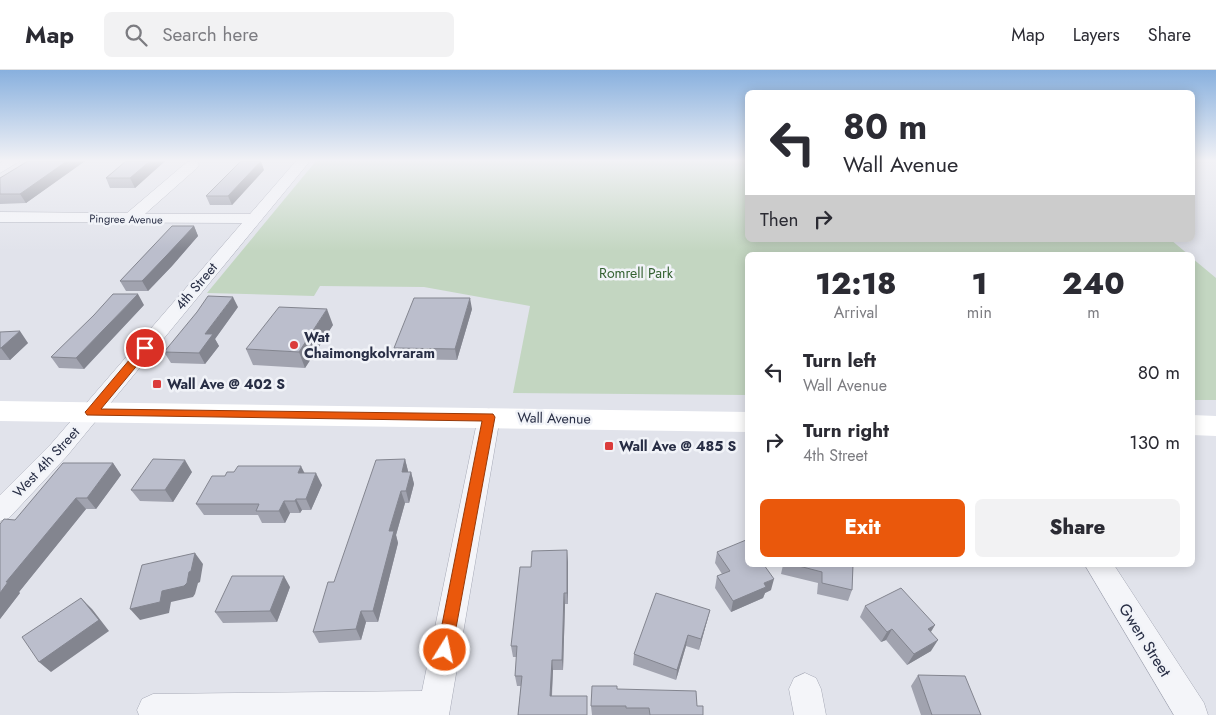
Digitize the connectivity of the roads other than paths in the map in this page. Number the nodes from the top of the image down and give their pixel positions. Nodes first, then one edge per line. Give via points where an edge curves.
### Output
1 (162, 191) edge
2 (277, 191) edge
3 (0, 217) edge
4 (130, 219) junction
5 (252, 219) junction
6 (0, 411) edge
7 (91, 412) junction
8 (489, 417) junction
9 (745, 422) edge
10 (1195, 426) edge
11 (1216, 426) edge
12 (0, 512) edge
13 (1100, 567) edge
14 (153, 710) dead end
15 (434, 711) edge
16 (1192, 715) edge

1 - 4 street
2 - 5 street, 4th Street
3 - 4 street, Pingree Avenue
4 - 5 street, Pingree Avenue
5 - 7 street, 4th Street
6 - 7 main road, Wall Avenue
7 - 8 main road, Wall Avenue
7 - 12 street, West 4th Street
8 - 9 main road, Wall Avenue
8 - 15 street
10 - 11 main road
13 - 16 street, Gwen Street
14 - 15 street

